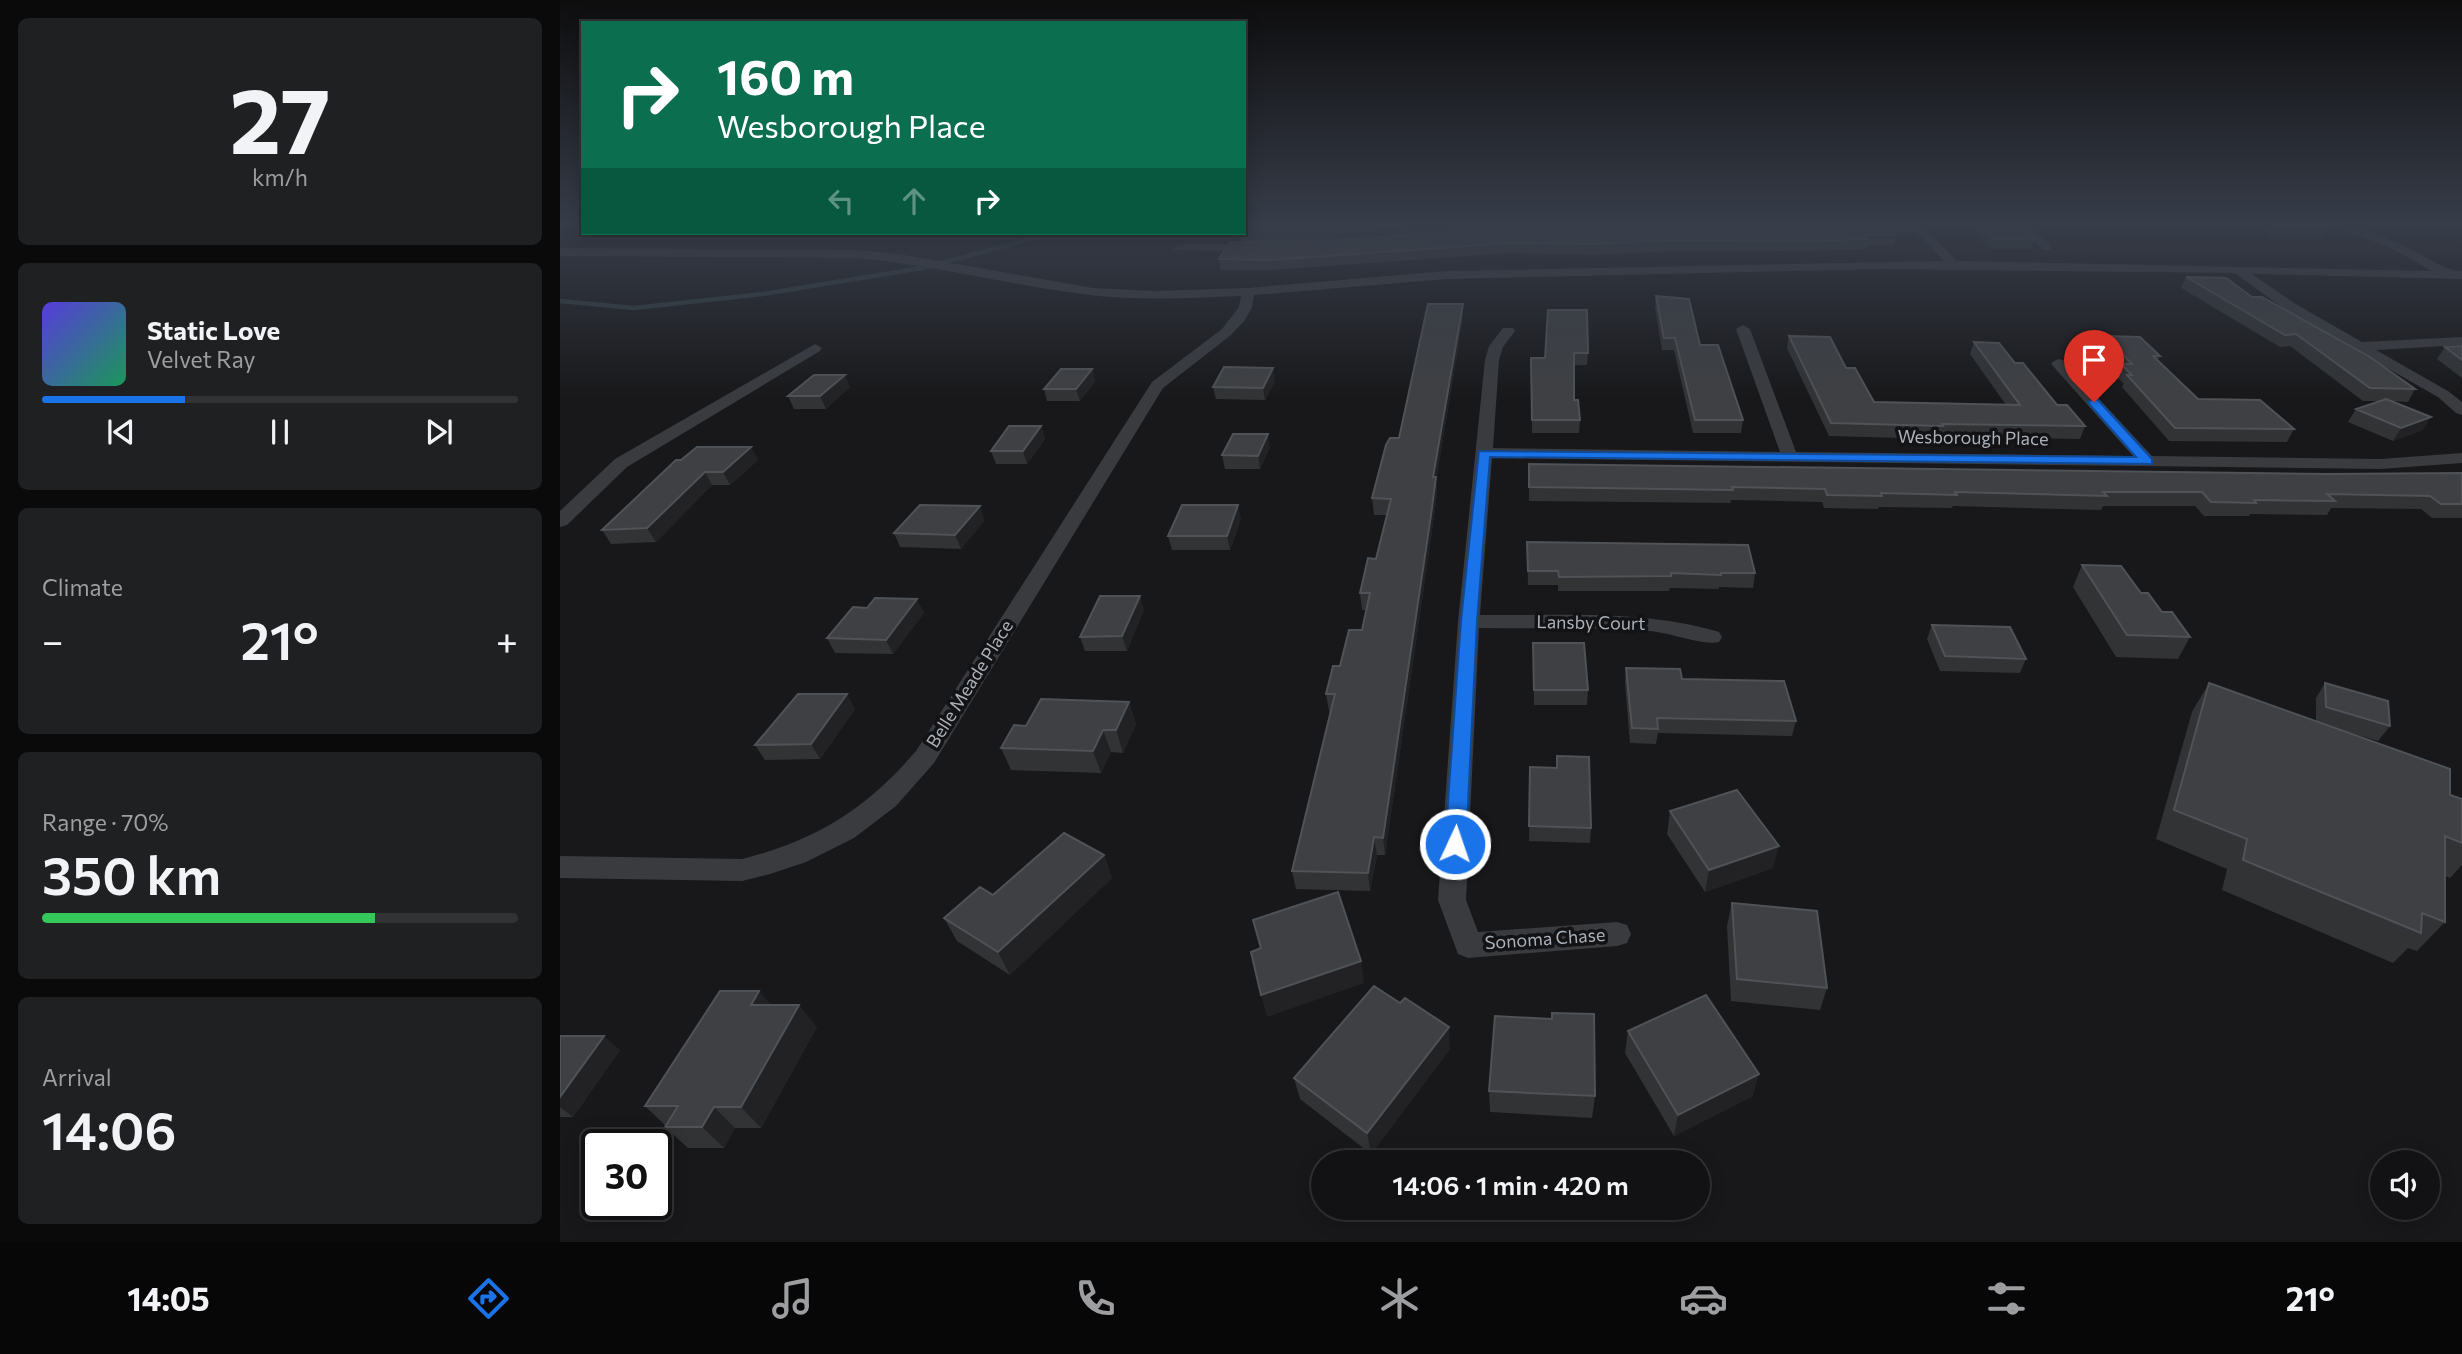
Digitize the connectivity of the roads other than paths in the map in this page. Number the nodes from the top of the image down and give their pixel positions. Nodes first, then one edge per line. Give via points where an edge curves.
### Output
1 (1030, 283) edge
2 (1354, 283) edge
3 (2256, 283) edge
4 (2267, 283) edge
5 (2262, 287) junction
6 (1248, 292) junction
7 (1743, 329) dead end
8 (1508, 331) dead end
9 (2462, 341) edge
10 (2361, 346) junction
11 (815, 348) dead end
12 (2058, 363) dead end
13 (2462, 410) edge
14 (1484, 453) junction
15 (1790, 457) junction
16 (2462, 458) edge
17 (2147, 461) junction
18 (560, 521) edge
19 (1469, 621) junction
20 (1711, 637) dead end
21 (560, 867) edge
22 (1617, 934) dead end

1 - 6 street via 1162,295
2 - 6 street
3 - 5 street
4 - 5 street
5 - 10 street
6 - 21 street, Belle Meade Place via 1246,307 1230,329 1157,385 925,757 869,816 810,848 742,870
7 - 15 street
8 - 14 street, Sonoma Chase via 1493,353
9 - 10 street
10 - 13 street via 2437,389
11 - 18 street via 621,463
12 - 17 street
14 - 15 street, Wesborough Place
14 - 19 street, Sonoma Chase
15 - 17 street, Wesborough Place
16 - 17 street, Wesborough Place via 2399,464
19 - 20 street, Lansby Court via 1650,624
19 - 22 street, Sonoma Chase via 1452,900 1468,945

